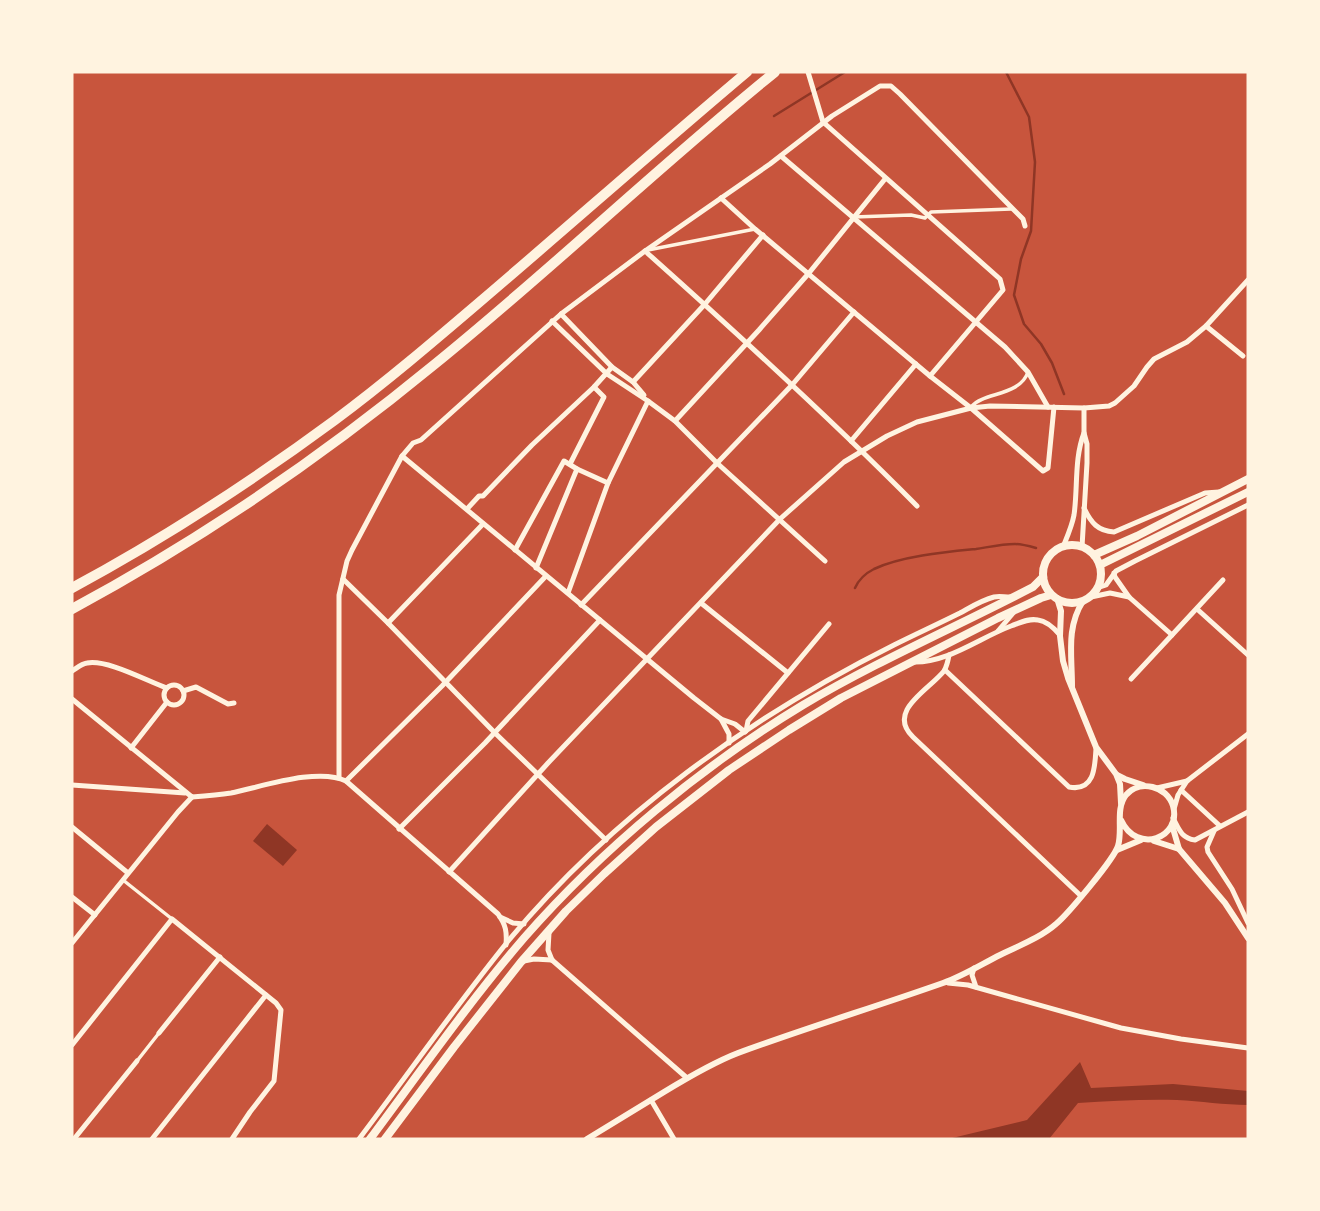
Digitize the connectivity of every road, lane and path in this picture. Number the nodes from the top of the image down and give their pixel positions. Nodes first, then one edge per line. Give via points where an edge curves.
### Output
1 (747, 72) edge
2 (775, 72) edge
3 (808, 72) edge
4 (823, 122) junction
5 (781, 156) junction
6 (885, 179) junction
7 (721, 198) junction
8 (1013, 209) junction
9 (927, 216) junction
10 (853, 217) junction
11 (1025, 226) dead end
12 (755, 229) junction
13 (763, 235) junction
14 (645, 251) junction
15 (809, 273) junction
16 (1248, 280) edge
17 (705, 304) junction
18 (855, 312) junction
19 (561, 314) junction
20 (552, 321) junction
21 (976, 324) junction
22 (1206, 326) junction
23 (748, 343) junction
24 (1243, 356) dead end
25 (916, 364) junction
26 (612, 367) junction
27 (1028, 372) junction
28 (607, 374) junction
29 (930, 376) junction
30 (634, 382) junction
31 (792, 385) junction
32 (594, 387) junction
33 (648, 401) junction
34 (1051, 407) junction
35 (971, 408) junction
36 (1084, 408) junction
37 (675, 422) junction
38 (1084, 433) junction
39 (851, 440) junction
40 (861, 450) junction
41 (402, 456) junction
42 (717, 463) junction
43 (570, 464) junction
44 (577, 469) junction
45 (1248, 479) edge
46 (608, 483) junction
47 (1222, 492) junction
48 (1248, 492) edge
49 (1248, 505) edge
50 (918, 506) dead end
51 (1084, 508) junction
52 (467, 509) junction
53 (780, 519) junction
54 (483, 524) junction
55 (1063, 547) junction
56 (1082, 547) junction
57 (515, 550) junction
58 (1094, 555) junction
59 (825, 561) dead end
60 (1100, 565) junction
61 (537, 568) junction
62 (1114, 573) junction
63 (546, 576) junction
64 (1043, 578) junction
65 (343, 579) junction
66 (1223, 580) dead end
67 (1100, 587) junction
68 (72, 588) edge
69 (568, 593) junction
70 (1013, 597) junction
71 (1054, 597) junction
72 (1129, 597) junction
73 (1087, 599) junction
74 (701, 603) junction
75 (581, 605) junction
76 (72, 609) edge
77 (1197, 609) junction
78 (1016, 610) junction
79 (600, 620) junction
80 (388, 623) junction
81 (829, 624) dead end
82 (998, 631) junction
83 (1172, 635) junction
84 (1060, 636) junction
85 (949, 655) junction
86 (1248, 655) edge
87 (648, 660) junction
88 (910, 662) junction
89 (945, 670) junction
90 (72, 671) edge
91 (788, 673) junction
92 (1131, 679) dead end
93 (445, 682) junction
94 (167, 688) junction
95 (1073, 688) junction
96 (183, 691) junction
97 (72, 699) edge
98 (167, 702) junction
99 (234, 703) dead end
100 (721, 719) junction
101 (745, 731) junction
102 (494, 732) junction
103 (1248, 734) edge
104 (729, 743) junction
105 (1096, 747) junction
106 (131, 748) junction
107 (538, 774) junction
108 (1116, 774) junction
109 (339, 778) junction
110 (346, 781) junction
111 (1186, 781) junction
112 (72, 785) edge
113 (1153, 787) junction
114 (1181, 790) junction
115 (185, 793) junction
116 (192, 797) junction
117 (1121, 805) junction
118 (1248, 811) edge
119 (1173, 817) junction
120 (1121, 820) junction
121 (1220, 826) junction
122 (72, 827) edge
123 (399, 829) junction
124 (1214, 831) junction
125 (606, 840) junction
126 (1147, 840) junction
127 (1179, 849) junction
128 (1117, 850) junction
129 (449, 872) junction
130 (128, 873) junction
131 (123, 880) junction
132 (1081, 896) junction
133 (72, 897) edge
134 (95, 915) junction
135 (498, 915) junction
136 (172, 919) junction
137 (1248, 923) edge
138 (524, 924) junction
139 (550, 929) junction
140 (1248, 938) edge
141 (72, 943) edge
142 (506, 945) junction
143 (220, 957) junction
144 (552, 960) junction
145 (521, 962) junction
146 (974, 968) junction
147 (945, 982) junction
148 (976, 987) junction
149 (266, 995) junction
150 (159, 1034) joint
151 (72, 1045) edge
152 (1248, 1048) edge
153 (136, 1061) joint
154 (687, 1078) junction
155 (651, 1100) junction
156 (74, 1139) edge
157 (152, 1139) edge
158 (232, 1139) edge
159 (359, 1139) edge
160 (370, 1139) edge
161 (385, 1139) edge
162 (587, 1139) edge
163 (674, 1139) edge

1 - 68 highway via 419,354 335,420 246,483
2 - 76 highway via 434,365 262,495
3 - 4 street
4 - 5 street
4 - 6 street
4 - 8 street via 880,86 891,86
5 - 7 street
5 - 10 street
6 - 9 street
6 - 10 street
7 - 12 street
7 - 14 street
8 - 9 street via 931,212
8 - 11 street
9 - 10 street
9 - 21 street via 1000,279 1003,290
10 - 15 street
10 - 21 street
12 - 13 street
12 - 14 street
13 - 15 street
13 - 17 street
14 - 17 street
14 - 19 street
15 - 18 street
15 - 23 street
16 - 22 street
17 - 23 street
17 - 30 street
18 - 25 street
18 - 31 street
19 - 20 street
19 - 26 street
20 - 28 street
20 - 41 street
21 - 27 street
21 - 29 street
22 - 24 street
22 - 36 street via 1154,359 1115,403
23 - 31 street
23 - 37 street
25 - 29 street
25 - 39 street
26 - 28 street
26 - 30 street
27 - 34 street
27 - 35 street via 1016,387
28 - 32 street
28 - 33 street
29 - 35 street
30 - 33 street
31 - 39 street
31 - 42 street
32 - 43 street via 604,397
32 - 52 street
33 - 37 street
33 - 46 street
34 - 35 street
34 - 35 street via 1048,468 1043,471
34 - 36 street
35 - 40 street via 917,422
36 - 38 street
37 - 42 street
38 - 51 street
38 - 55 street via 1073,518
39 - 40 street
40 - 50 street
40 - 53 street
41 - 52 street
41 - 65 street via 352,550
42 - 53 street
42 - 75 street
43 - 44 street
43 - 57 street via 564,461
44 - 46 street
44 - 61 street
45 - 47 main road
46 - 69 street
47 - 51 street via 1205,493 1114,532 1097,528
47 - 58 main road
48 - 60 main road
49 - 62 street
51 - 56 street
52 - 54 street
53 - 59 street
53 - 74 street
54 - 57 street
54 - 80 street
55 - 56 main road
55 - 64 main road via 1048,559
56 - 58 main road
57 - 61 street
58 - 60 main road
60 - 67 main road
61 - 63 street
62 - 67 street
62 - 72 street
63 - 69 street
63 - 93 street
64 - 70 main road
64 - 71 main road
65 - 80 street
65 - 109 street via 339,595
66 - 77 street
67 - 73 main road
69 - 75 street
70 - 101 street via 979,603 884,650
70 - 160 main road via 802,706 703,773 636,828 600,859 500,966
71 - 73 main road via 1069,603
71 - 78 main road
71 - 84 street via 1060,611
72 - 73 street via 1110,593
72 - 83 street
73 - 95 street via 1073,622
74 - 87 street
74 - 91 street
75 - 79 street
77 - 83 street
77 - 86 street
78 - 82 street
78 - 88 main road
79 - 87 street
79 - 102 street
80 - 93 street
81 - 91 street
82 - 84 street via 1029,619 1040,620
82 - 85 street
83 - 92 street
84 - 95 street
85 - 88 street via 927,663
85 - 89 street
87 - 100 street
87 - 107 street
88 - 139 main road via 841,698 729,770 648,834
89 - 105 street via 1069,787 1082,786 1092,778
89 - 132 street via 907,709 908,732
90 - 94 street via 90,662 105,664
91 - 101 street via 748,721
93 - 102 street
93 - 110 street
94 - 96 street via 173,685
94 - 98 street
95 - 105 street
96 - 98 street via 180,703
96 - 99 street via 196,687
97 - 106 street
98 - 106 street
100 - 101 street
100 - 104 street
101 - 104 street
102 - 107 street
102 - 123 street
103 - 111 street
104 - 125 street
105 - 108 street
106 - 115 street
107 - 125 street
107 - 129 street
108 - 113 street
108 - 117 street
109 - 110 street
109 - 116 street via 318,776
110 - 123 street
111 - 113 street
111 - 114 street
112 - 115 street
113 - 117 street via 1137,788
113 - 119 street via 1167,795
114 - 119 street
114 - 121 street
115 - 116 street
116 - 130 street
117 - 120 street
118 - 121 street
119 - 124 street via 1188,839
119 - 126 street via 1164,834
119 - 127 street
120 - 126 street via 1129,834
120 - 128 street
121 - 124 street
122 - 130 street
123 - 129 street
124 - 137 street via 1208,852
125 - 138 street
126 - 127 street
126 - 128 street
127 - 140 street
128 - 132 street
129 - 135 street
130 - 131 street
131 - 134 street
131 - 136 street
132 - 146 street via 1054,926
133 - 134 street
134 - 141 street
135 - 138 street
135 - 142 street via 504,922
136 - 143 street
136 - 151 street
138 - 142 street
139 - 144 street
139 - 145 main road
142 - 159 street
143 - 149 street
143 - 150 street
144 - 145 street
144 - 154 street
145 - 161 main road
146 - 147 street
146 - 148 street
147 - 148 street
147 - 154 street via 735,1054
148 - 152 street via 1121,1028
149 - 157 street
149 - 158 street via 281,1010 276,1076
150 - 153 street
153 - 156 street
154 - 155 street
155 - 162 street
155 - 163 street

